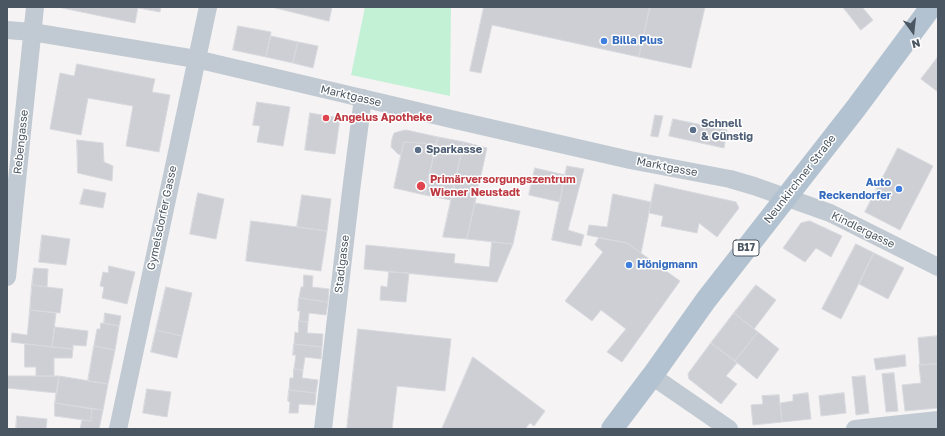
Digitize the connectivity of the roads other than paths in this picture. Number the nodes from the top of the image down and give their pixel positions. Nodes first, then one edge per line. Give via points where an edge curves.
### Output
1 (35, 7) edge
2 (208, 7) edge
3 (931, 7) edge
4 (7, 30) edge
5 (32, 32) junction
6 (196, 59) junction
7 (363, 98) junction
8 (786, 197) junction
9 (938, 267) edge
10 (7, 277) edge
11 (652, 376) junction
12 (938, 420) edge
13 (118, 429) edge
14 (323, 429) edge
15 (612, 429) edge
16 (729, 429) edge
17 (855, 429) edge

1 - 5 street, Rebengasse
2 - 6 street, Gymelsdorfer Gasse
3 - 8 main road, Neunkirchner Straße / B17
4 - 5 street, Marktgasse
5 - 6 street, Marktgasse
5 - 10 street, Rebengasse
6 - 7 street, Marktgasse
6 - 13 street, Gymelsdorfer Gasse
7 - 8 street, Marktgasse via 630,160 730,180
7 - 14 street, Stadlgasse
8 - 9 street, Kindlergasse via 830,213
8 - 11 main road, Neunkirchner Straße / B17 via 706,300
11 - 15 main road, Neunkirchner Straße / B17
11 - 16 street
12 - 17 street

